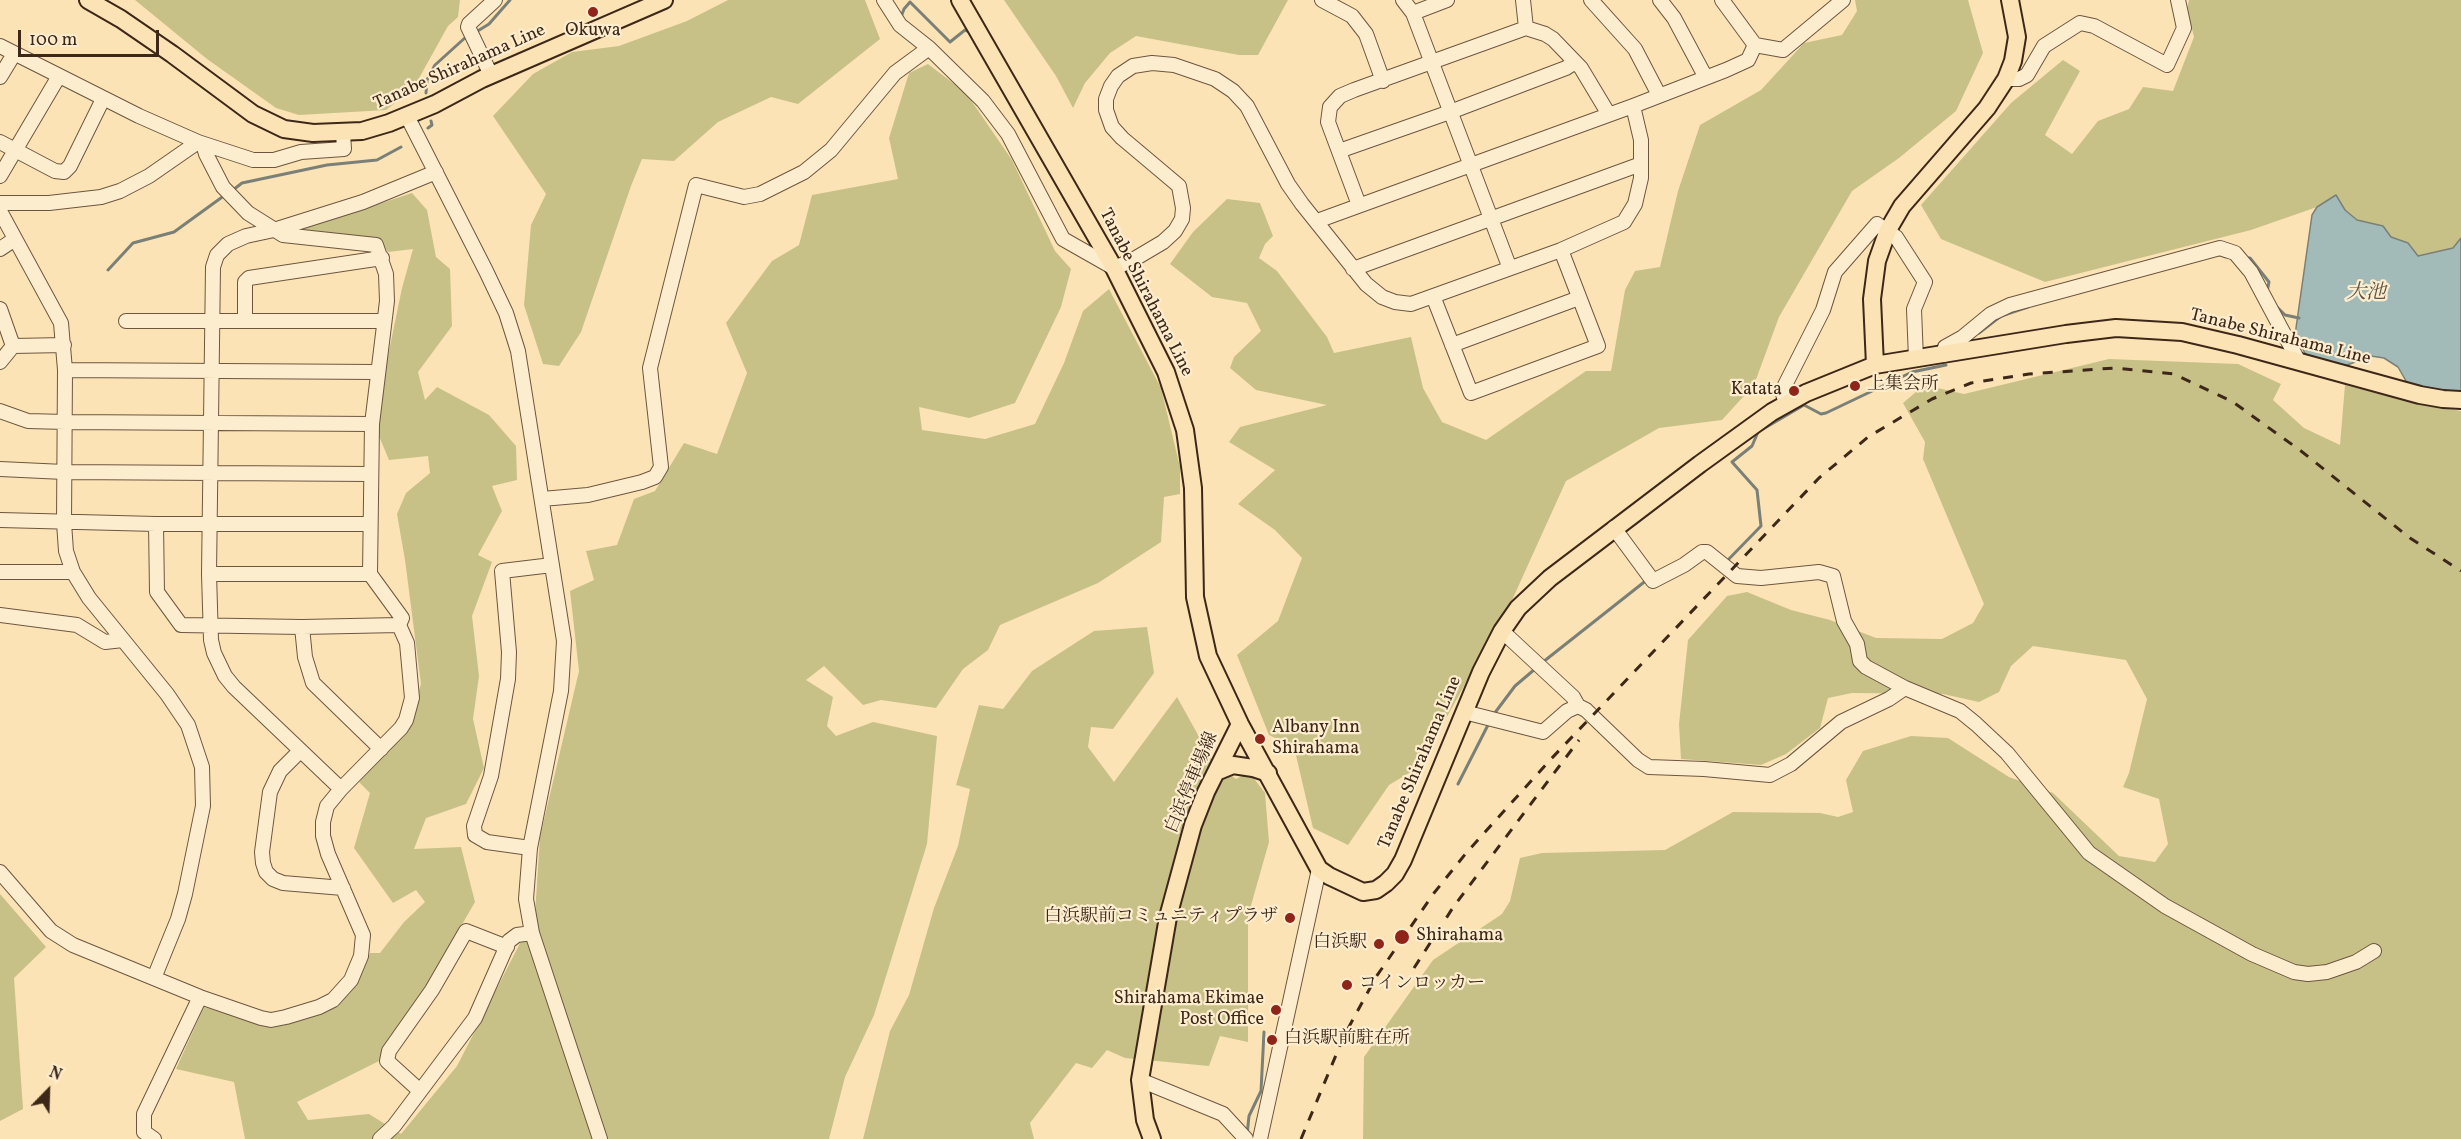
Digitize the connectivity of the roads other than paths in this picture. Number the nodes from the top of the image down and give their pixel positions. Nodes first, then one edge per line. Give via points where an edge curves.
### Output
1 (88, 0) edge
2 (495, 0) edge
3 (664, 0) edge
4 (884, 0) edge
5 (960, 0) edge
6 (1322, 0) edge
7 (1403, 0) edge
8 (1447, 0) edge
9 (1523, 0) edge
10 (1591, 0) edge
11 (1660, 0) edge
12 (1722, 0) edge
13 (1843, 0) edge
14 (2010, 0) edge
15 (2178, 0) edge
16 (1413, 13) junction
17 (1526, 28) junction
18 (1755, 45) junction
19 (0, 46) edge
20 (929, 48) junction
21 (14, 54) junction
22 (1431, 62) junction
23 (1575, 62) junction
24 (491, 75) junction
25 (59, 76) junction
26 (1705, 76) junction
27 (0, 77) edge
28 (2006, 79) junction
29 (1383, 81) junction
30 (1659, 95) junction
31 (104, 99) junction
32 (1633, 106) junction
33 (1450, 112) junction
34 (1608, 113) junction
35 (407, 116) junction
36 (343, 133) junction
37 (0, 142) edge
38 (200, 143) junction
39 (15, 151) junction
40 (1339, 151) junction
41 (1641, 164) junction
42 (1470, 165) junction
43 (436, 172) junction
44 (0, 176) edge
45 (0, 203) edge
46 (1359, 205) junction
47 (0, 211) edge
48 (1491, 219) junction
49 (1317, 221) junction
50 (274, 230) junction
51 (1888, 230) junction
52 (15, 239) junction
53 (0, 249) edge
54 (1561, 250) junction
55 (382, 258) junction
56 (1509, 267) junction
57 (1114, 268) junction
58 (1353, 269) junction
59 (1433, 296) junction
60 (1579, 298) junction
61 (0, 309) edge
62 (212, 320) junction
63 (245, 320) junction
64 (126, 321) dead end
65 (384, 321) junction
66 (64, 345) junction
67 (1452, 345) junction
68 (13, 346) junction
69 (1944, 355) junction
70 (1916, 359) junction
71 (0, 362) edge
72 (2299, 362) junction
73 (1875, 365) junction
74 (65, 370) junction
75 (211, 371) junction
76 (377, 372) junction
77 (2461, 399) edge
78 (1786, 403) junction
79 (0, 411) edge
80 (64, 422) junction
81 (211, 422) junction
82 (372, 424) junction
83 (0, 469) edge
84 (64, 472) junction
85 (211, 473) junction
86 (370, 474) junction
87 (542, 499) junction
88 (0, 520) edge
89 (64, 523) junction
90 (156, 524) junction
91 (210, 524) junction
92 (370, 525) junction
93 (1614, 528) junction
94 (552, 565) junction
95 (0, 572) edge
96 (73, 572) junction
97 (209, 574) junction
98 (370, 574) junction
99 (0, 615) edge
100 (211, 625) junction
101 (399, 625) junction
102 (302, 627) junction
103 (1502, 631) junction
104 (123, 640) junction
105 (1905, 687) junction
106 (1578, 706) junction
107 (1464, 712) junction
108 (1240, 724) junction
109 (381, 749) junction
110 (300, 751) junction
111 (1216, 772) junction
112 (1268, 773) junction
113 (340, 789) junction
114 (530, 848) junction
115 (1319, 869) junction
116 (0, 872) edge
117 (343, 888) junction
118 (532, 933) junction
119 (507, 947) junction
120 (2374, 951) dead end
121 (154, 978) junction
122 (200, 996) junction
123 (1140, 1080) junction
124 (420, 1091) junction
125 (1243, 1136) edge
126 (154, 1139) edge
127 (380, 1139) edge
128 (600, 1139) edge
129 (1152, 1139) edge
130 (1260, 1139) edge

1 - 36 main road, Tanabe Shirahama Line via 172,54 253,114 284,129 313,134
2 - 24 street via 469,24
3 - 24 main road, Tanabe Shirahama Line
4 - 20 street via 900,25
5 - 57 main road, Tanabe Shirahama Line
6 - 29 street via 1352,16 1366,34
7 - 16 street
8 - 16 street
9 - 17 street
10 - 30 street via 1635,49
11 - 26 street
12 - 18 street
13 - 18 street via 1783,50
14 - 28 main road via 2016,37
15 - 28 street via 2184,28 2167,65 2094,26 2080,23 2044,46 2026,75
16 - 22 street
17 - 22 street
17 - 23 street via 1553,39
18 - 26 street via 1748,60
19 - 21 street
20 - 57 street via 969,85 1008,134 1063,239
20 - 87 street via 895,72 831,150 804,172 760,194 744,197 696,185 650,368 661,467 655,477 642,483 588,495
21 - 25 street
21 - 27 street
22 - 29 street
22 - 33 street
23 - 33 street
23 - 34 street
24 - 35 main road, Tanabe Shirahama Line
25 - 31 street
25 - 39 street
26 - 30 street
28 - 51 main road via 1988,108 1902,206
29 - 40 street via 1340,96 1330,106 1328,122
30 - 32 street
31 - 38 street
31 - 39 street via 64,172
32 - 34 street
32 - 41 street via 1641,140
33 - 40 street
33 - 42 street
34 - 42 street
35 - 36 main road, Tanabe Shirahama Line
35 - 43 street
36 - 38 street via 344,149 301,152 274,160 253,160
37 - 39 street
38 - 45 street via 149,176 111,194 49,203
38 - 50 street via 228,193 248,213
39 - 44 street
40 - 46 street
41 - 48 street
41 - 54 street via 1635,204 1623,222
42 - 46 street
42 - 48 street
43 - 50 street
43 - 87 street via 512,331
46 - 49 street
47 - 52 street
48 - 56 street
48 - 58 street
49 - 57 street via 1288,184 1246,106 1233,91 1215,79 1173,65 1133,66 1111,86 1106,110 1112,127 1122,138 1179,186 1182,219 1163,242
49 - 58 street
50 - 55 street via 283,235 376,244
50 - 62 street via 246,236 228,244 217,255 213,267
51 - 70 street via 1925,282 1914,309
51 - 73 main road via 1877,261 1872,299
51 - 78 street via 1877,224 1835,272 1822,310 1782,391
52 - 53 street
52 - 66 street via 61,323
54 - 56 street
54 - 60 street
55 - 63 street via 249,278 245,282
55 - 65 street via 388,284
56 - 59 street
57 - 108 main road, Tanabe Shirahama Line via 1166,372 1185,430 1192,488 1195,597 1208,656
58 - 59 street via 1375,293 1395,303 1411,304
59 - 67 street
60 - 67 street
60 - 67 street via 1598,346 1471,393
61 - 68 street
62 - 63 street
62 - 64 street
62 - 75 street
63 - 65 street
65 - 76 street
66 - 68 street
66 - 74 street
68 - 71 street
69 - 70 main road, Tanabe Shirahama Line
69 - 72 main road, Tanabe Shirahama Line via 2116,328 2182,332
69 - 72 street via 1946,347 2010,305 2220,248 2235,253 2251,272
70 - 73 main road, Tanabe Shirahama Line
72 - 77 main road, Tanabe Shirahama Line via 2420,395
73 - 78 main road, Tanabe Shirahama Line
74 - 75 street
74 - 80 street
75 - 76 street
75 - 81 street
76 - 82 street
78 - 93 main road, Tanabe Shirahama Line
79 - 80 street via 28,421
80 - 81 street
80 - 84 street
81 - 82 street
81 - 85 street
82 - 86 street
83 - 84 street
84 - 85 street
84 - 89 street
85 - 86 street
85 - 91 street
86 - 92 street
87 - 94 street
88 - 89 street
89 - 90 street
89 - 96 street via 66,551
90 - 91 street
90 - 100 street via 157,592 181,625
91 - 92 street
91 - 97 street
92 - 98 street
93 - 103 main road, Tanabe Shirahama Line via 1550,578 1518,608
93 - 105 street via 1653,581 1702,552 1737,576 1761,578 1819,572 1833,576 1844,621 1857,644 1860,661
94 - 114 street via 564,641 561,691
94 - 114 street via 502,571 508,679 491,776 474,826 476,836 486,842
95 - 96 street
96 - 104 street
97 - 98 street
97 - 100 street
98 - 101 street via 402,618
99 - 104 street via 76,625 105,642
100 - 102 street
100 - 110 street via 214,652 225,676
101 - 102 street
101 - 109 street via 407,643 412,698 406,720
102 - 109 street via 313,683
103 - 106 street
103 - 107 main road, Tanabe Shirahama Line
104 - 121 street via 188,725 197,746 204,786 185,894
105 - 106 street via 1841,722 1791,764 1770,775 1649,766
105 - 120 street via 1960,711 1976,724 2007,753 2089,853 2165,906 2252,954 2294,972 2327,972
106 - 107 street via 1543,732
107 - 115 main road, Tanabe Shirahama Line via 1395,874 1376,890 1363,892
108 - 111 main road, 白浜停車場線
108 - 112 main road, Tanabe Shirahama Line
109 - 113 street
110 - 113 street
110 - 117 street via 280,771 270,792 263,863 273,879 283,883
111 - 112 main road via 1233,765
111 - 123 main road, 白浜停車場線 via 1193,825 1178,876
112 - 115 main road, Tanabe Shirahama Line
113 - 117 street via 327,806 323,836
114 - 118 street via 526,899
115 - 130 street
116 - 121 street via 51,931 73,945
117 - 122 street via 358,921 363,945 351,980 333,1000 271,1020
118 - 119 street via 518,935
118 - 128 street
119 - 124 street via 475,1018
119 - 124 street via 466,931 432,990 389,1051 387,1061
121 - 122 street
122 - 126 street via 144,1114 144,1132
123 - 125 street via 1223,1114
123 - 129 main road, 白浜停車場線 via 1145,1120
124 - 127 street

